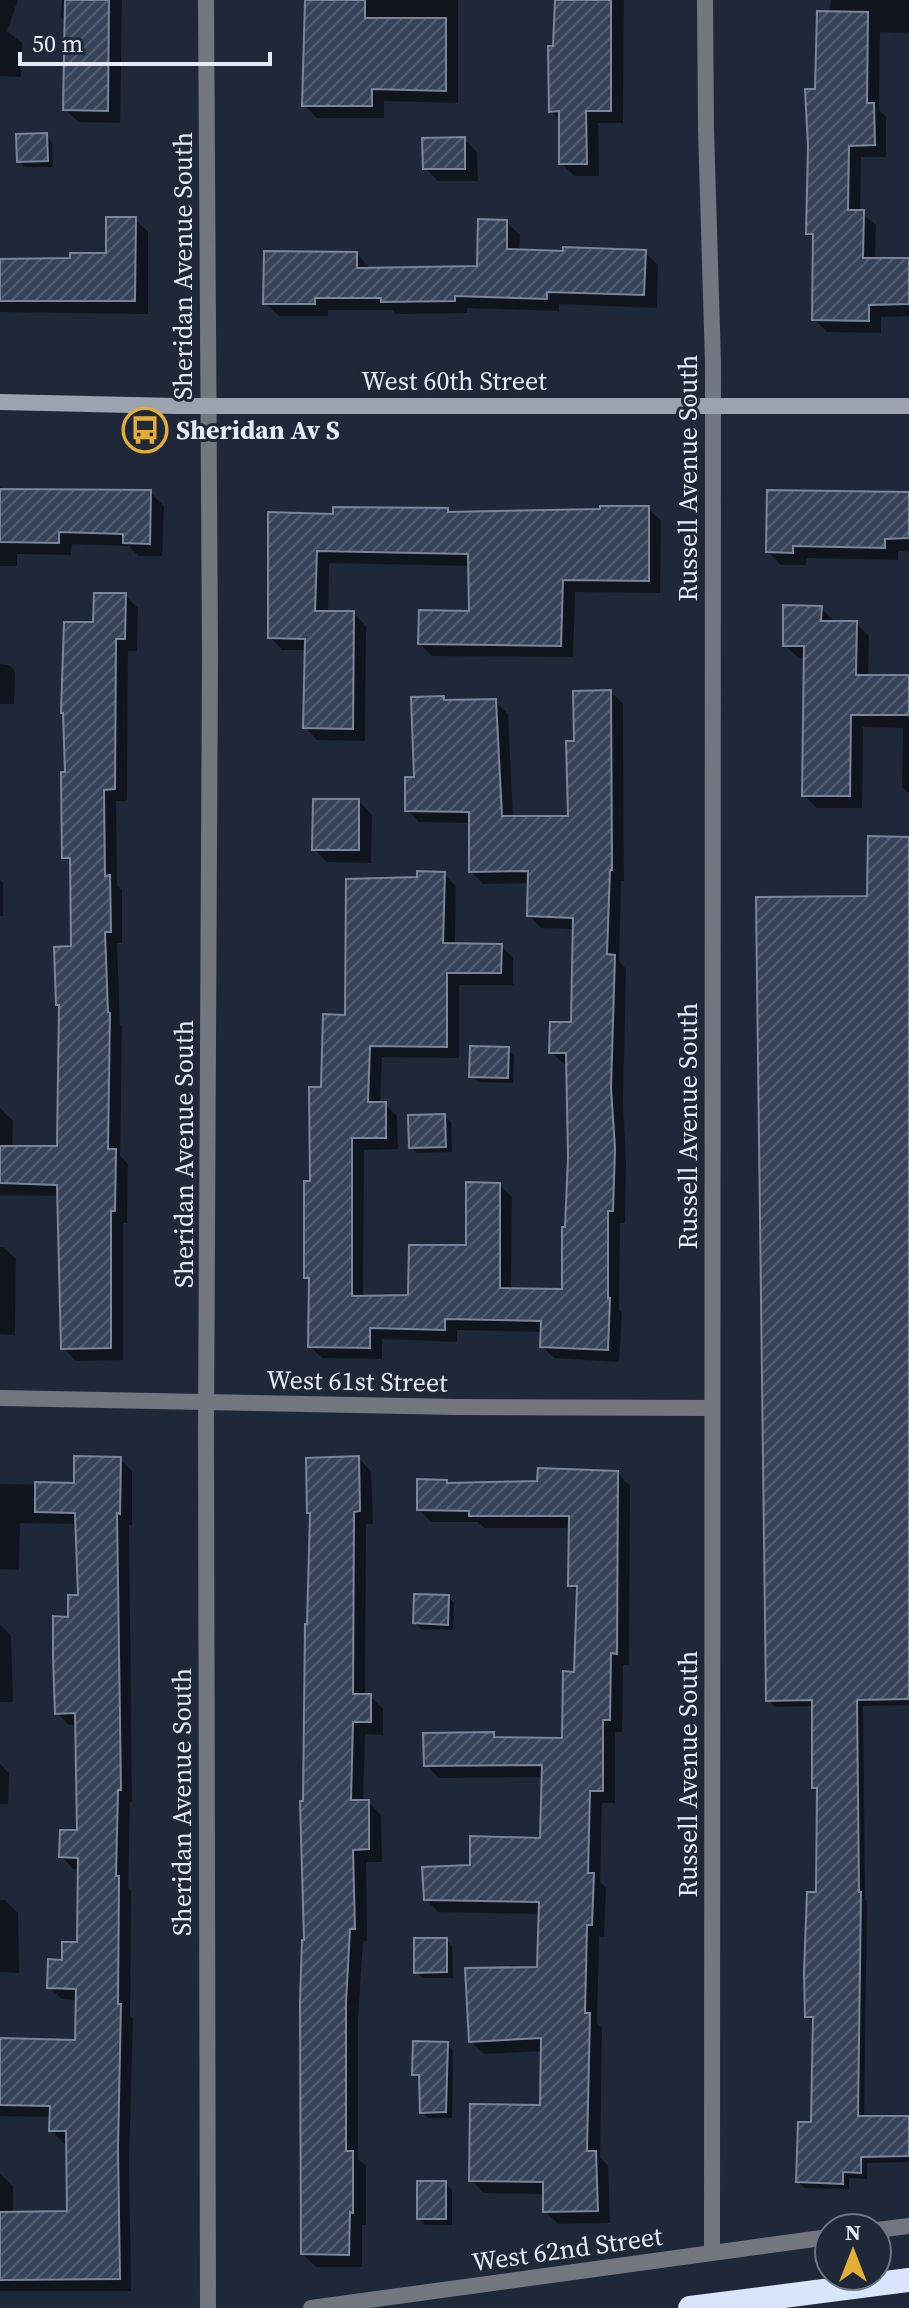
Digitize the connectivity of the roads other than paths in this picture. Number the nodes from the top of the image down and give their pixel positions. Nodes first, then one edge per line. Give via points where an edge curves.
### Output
1 (206, 0) edge
2 (705, 0) edge
3 (0, 402) edge
4 (712, 405) junction
5 (207, 406) junction
6 (909, 406) edge
7 (0, 1398) edge
8 (207, 1403) junction
9 (712, 1408) junction
10 (813, 2239) edge
11 (712, 2253) junction
12 (909, 2280) edge
13 (208, 2308) edge
14 (311, 2308) edge
15 (690, 2308) edge

1 - 5 street, Sheridan Avenue South
2 - 4 street, Russell Avenue South
3 - 5 street, West 60th Street
4 - 5 street, West 60th Street
4 - 6 street, West 60th Street
4 - 9 street, Russell Avenue South
5 - 8 street, Sheridan Avenue South
7 - 8 street, West 61st Street
8 - 9 street, West 61st Street
8 - 13 street, Sheridan Avenue South
9 - 11 street, Russell Avenue South
10 - 11 street, West 62nd Street
11 - 14 street, West 62nd Street
12 - 15 highway

